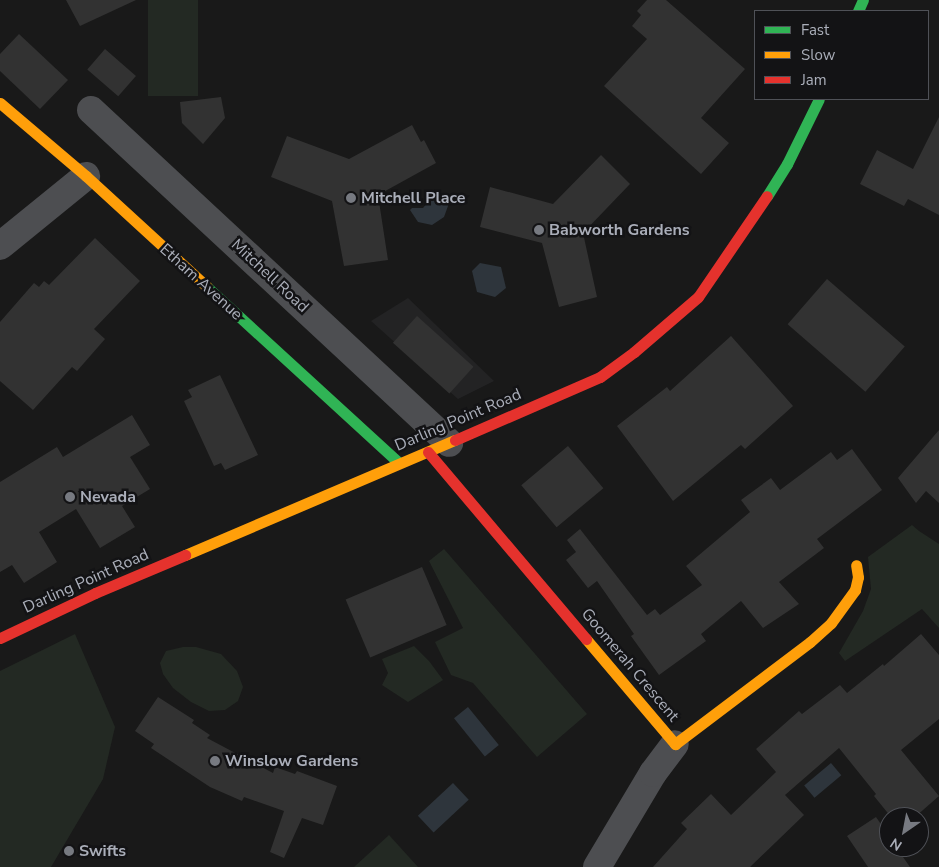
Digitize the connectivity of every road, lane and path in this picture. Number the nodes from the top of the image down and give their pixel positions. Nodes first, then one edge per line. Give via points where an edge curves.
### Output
1 (819, 100) edge
2 (0, 103) edge
3 (91, 110) dead end
4 (86, 176) junction
5 (0, 246) edge
6 (438, 448) junction
7 (399, 463) junction
8 (856, 565) dead end
9 (0, 638) edge
10 (675, 744) junction
11 (597, 867) edge

1 - 6 street, Darling Point Road via 787,164 749,225 698,296 600,377
2 - 4 street, Etham Avenue
3 - 6 street, Mitchell Road
4 - 5 street
4 - 7 street, Etham Avenue
6 - 7 street, Darling Point Road
6 - 10 street, Goomerah Crescent
7 - 9 street, Darling Point Road via 95,593
8 - 10 street, Goomerah Crescent via 855,590 831,622 810,642
10 - 11 street via 653,773

